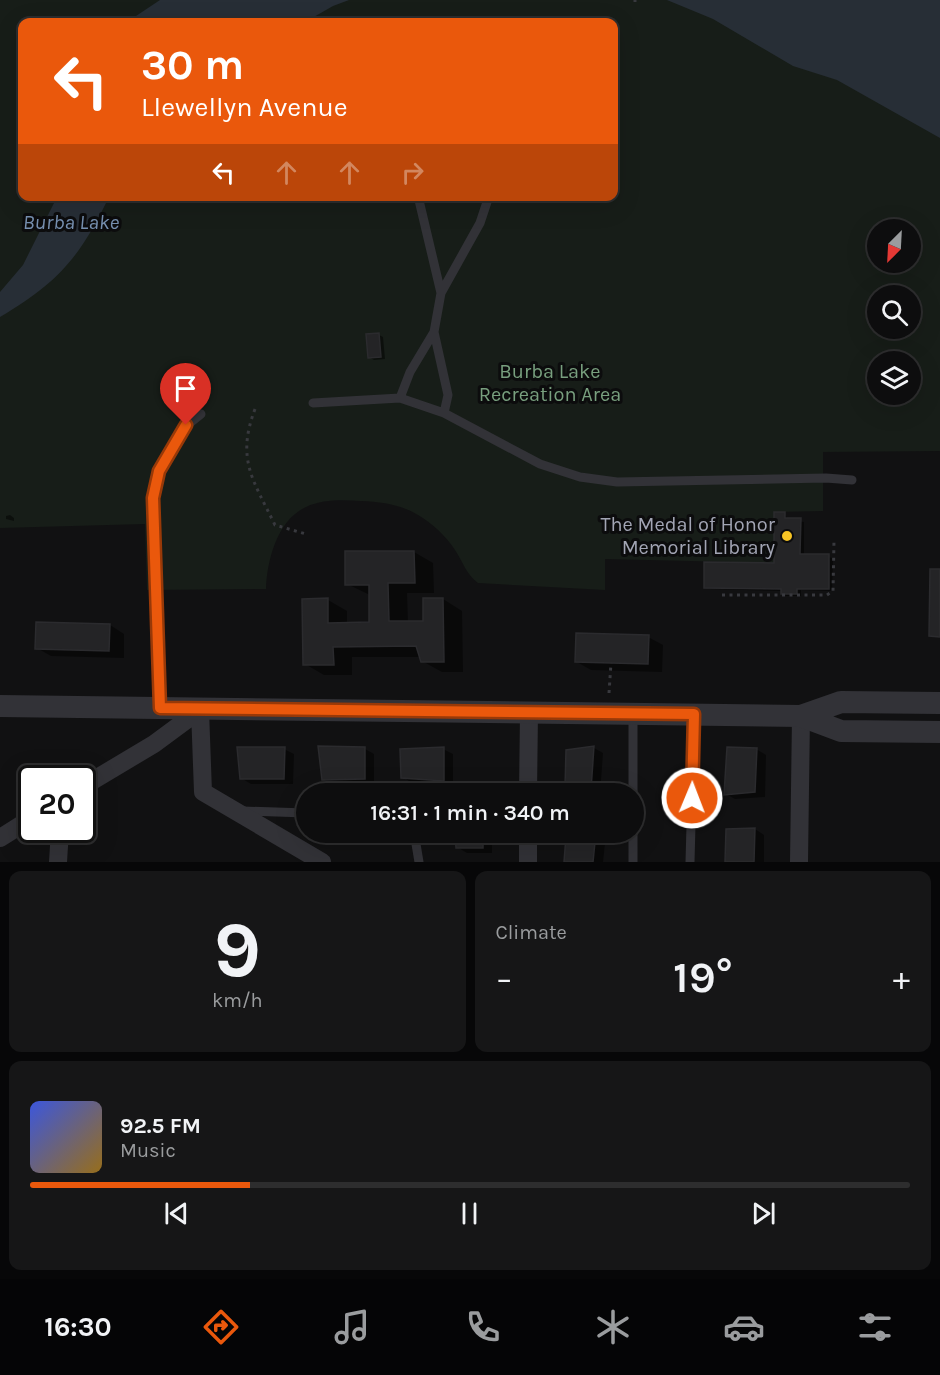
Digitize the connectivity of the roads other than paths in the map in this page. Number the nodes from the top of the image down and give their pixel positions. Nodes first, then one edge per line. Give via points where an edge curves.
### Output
1 (419, 201) edge
2 (487, 201) edge
3 (441, 293) junction
4 (434, 332) junction
5 (400, 398) junction
6 (313, 403) dead end
7 (444, 413) junction
8 (201, 414) dead end
9 (852, 480) dead end
10 (940, 703) edge
11 (0, 706) edge
12 (160, 708) junction
13 (200, 710) junction
14 (529, 713) junction
15 (633, 714) junction
16 (694, 714) junction
17 (801, 716) junction
18 (940, 732) edge
19 (96, 779) edge
20 (528, 783) edge
21 (633, 783) edge
22 (235, 811) junction
23 (296, 813) edge
24 (18, 827) edge
25 (0, 838) edge
26 (59, 843) edge
27 (418, 843) edge
28 (528, 843) edge
29 (633, 843) edge
30 (58, 862) edge
31 (322, 862) edge
32 (418, 862) edge
33 (528, 862) edge
34 (633, 862) edge
35 (690, 862) edge
36 (799, 862) edge

1 - 3 lane
2 - 3 lane via 480,223
3 - 4 lane
4 - 5 lane via 410,372
4 - 7 lane via 448,395
5 - 6 lane
5 - 7 lane
7 - 9 lane via 540,464 580,477 617,482
8 - 12 lane via 186,425 171,448 159,471 153,498
10 - 17 street via 841,702
11 - 12 street
12 - 13 street
13 - 14 street
13 - 19 street via 154,744
13 - 22 street via 203,792
14 - 15 street
14 - 20 street
15 - 16 street
15 - 21 lane
16 - 17 street
16 - 35 lane
17 - 18 street via 841,730
17 - 36 street
22 - 23 lane
22 - 31 street
24 - 25 street
26 - 30 street
27 - 32 lane
28 - 33 street
29 - 34 lane

